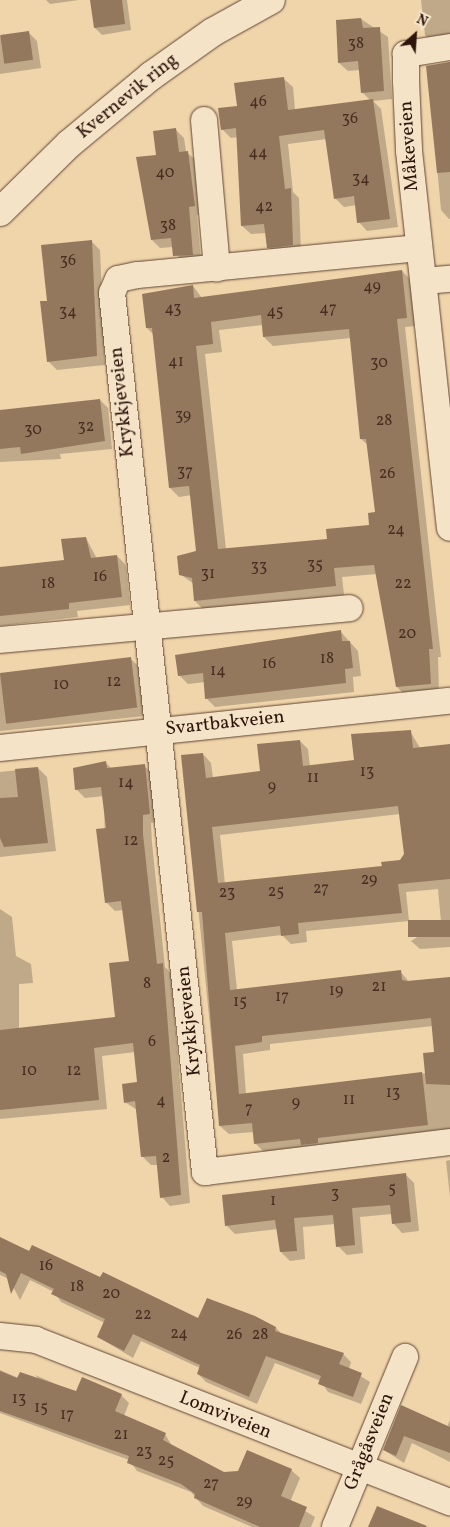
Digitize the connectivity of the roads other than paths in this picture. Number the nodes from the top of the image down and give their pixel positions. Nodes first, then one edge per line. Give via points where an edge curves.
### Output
1 (271, 0) edge
2 (450, 47) edge
3 (204, 120) dead end
4 (0, 212) edge
5 (419, 248) junction
6 (217, 268) junction
7 (437, 280) edge
8 (447, 480) edge
9 (450, 528) edge
10 (350, 608) dead end
11 (148, 625) junction
12 (0, 640) edge
13 (450, 701) edge
14 (157, 730) junction
15 (0, 748) edge
16 (450, 1142) edge
17 (0, 1336) edge
18 (405, 1357) dead end
19 (360, 1468) junction
20 (450, 1502) edge
21 (335, 1527) edge

1 - 4 main road, Kvernevik ring via 213,32 151,76 69,144
2 - 5 street, Måkeveien via 406,54 408,151
3 - 6 street
5 - 6 street, Krykkjeveien
5 - 7 street, Måkeveien
6 - 11 street, Krykkjeveien via 118,279 112,293
7 - 8 street, Måkeveien
8 - 9 street, Måkeveien
10 - 11 street
11 - 12 street
11 - 14 street, Krykkjeveien
13 - 14 street, Svartbakveien
14 - 15 street, Svartbakveien
14 - 16 street, Krykkjeveien via 205,1172
17 - 19 street, Lomviveien via 36,1340
18 - 19 street, Grågåsveien
19 - 20 street, Lomviveien
19 - 21 street, Grågåsveien

